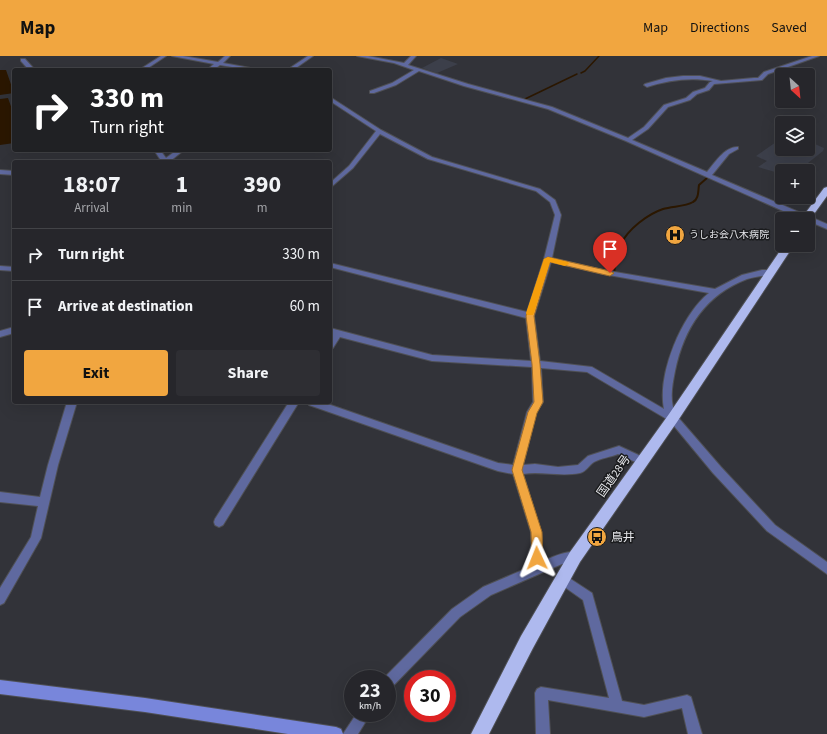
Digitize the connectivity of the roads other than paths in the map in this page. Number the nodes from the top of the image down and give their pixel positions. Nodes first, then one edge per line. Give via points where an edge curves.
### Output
1 (164, 56) edge
2 (174, 56) edge
3 (228, 56) edge
4 (311, 56) edge
5 (359, 56) edge
6 (414, 56) edge
7 (817, 56) edge
8 (23, 60) dead end
9 (218, 64) junction
10 (405, 65) junction
11 (30, 68) edge
12 (145, 68) edge
13 (213, 68) edge
14 (245, 68) edge
15 (293, 68) edge
16 (419, 69) junction
17 (722, 82) junction
18 (647, 85) dead end
19 (372, 92) dead end
20 (332, 100) edge
21 (379, 131) junction
22 (628, 140) junction
23 (736, 148) dead end
24 (178, 152) edge
25 (168, 160) edge
26 (0, 172) edge
27 (12, 173) edge
28 (708, 175) junction
29 (332, 184) edge
30 (827, 190) edge
31 (791, 212) edge
32 (812, 212) edge
33 (815, 222) edge
34 (827, 227) edge
35 (785, 252) edge
36 (548, 259) junction
37 (332, 266) edge
38 (0, 268) edge
39 (12, 269) edge
40 (772, 272) junction
41 (717, 292) junction
42 (530, 316) junction
43 (12, 331) edge
44 (334, 332) edge
45 (0, 334) edge
46 (536, 364) junction
47 (71, 404) edge
48 (293, 404) edge
49 (318, 404) edge
50 (673, 418) junction
51 (642, 462) junction
52 (517, 470) junction
53 (0, 497) edge
54 (44, 502) junction
55 (219, 522) dead end
56 (575, 558) junction
57 (827, 569) edge
58 (538, 570) junction
59 (563, 579) junction
60 (0, 599) edge
61 (396, 675) edge
62 (0, 687) edge
63 (617, 706) junction
64 (359, 722) edge
65 (336, 734) edge
66 (350, 734) edge
67 (480, 734) edge
68 (543, 734) edge
69 (695, 734) edge

1 - 12 street
2 - 9 street
3 - 9 street
4 - 15 street
5 - 10 street
6 - 10 street
7 - 17 street via 766,73 760,79
8 - 11 street
9 - 13 street
9 - 14 street
10 - 16 street
16 - 19 street via 394,84
16 - 22 street via 550,108
17 - 18 street via 700,76
17 - 22 street via 712,83 707,89 695,93 688,99 666,106 646,128
20 - 21 street
21 - 29 street via 351,167
21 - 36 street via 430,158 525,185 545,194 553,201 558,215
22 - 28 street
23 - 28 street via 727,152
24 - 25 street
26 - 27 street
28 - 31 street
30 - 32 highway
33 - 34 street
35 - 40 highway, 国道28号
36 - 41 street via 603,272
36 - 42 street
37 - 42 street
38 - 39 street
40 - 41 street via 760,271
40 - 50 highway, 国道28号
41 - 50 street via 696,312 674,355 668,406
42 - 46 street
43 - 45 street
44 - 46 street via 432,358
46 - 50 street via 589,369
46 - 52 street via 538,402 532,412
47 - 54 street
48 - 55 street
49 - 52 street via 498,468
50 - 51 highway, 国道28号
50 - 57 street via 771,528
51 - 52 street via 619,450 591,459 580,469
51 - 56 highway, 国道28号
52 - 58 street via 536,532
53 - 54 street
54 - 60 street via 36,538
56 - 58 street via 561,559
56 - 59 highway, 国道28号
58 - 61 street via 487,591 456,613
59 - 63 street via 588,597
59 - 67 highway, 国道28号 via 526,642
62 - 65 street via 145,705
63 - 68 street via 541,693
63 - 69 street via 644,711 687,701
64 - 66 street

